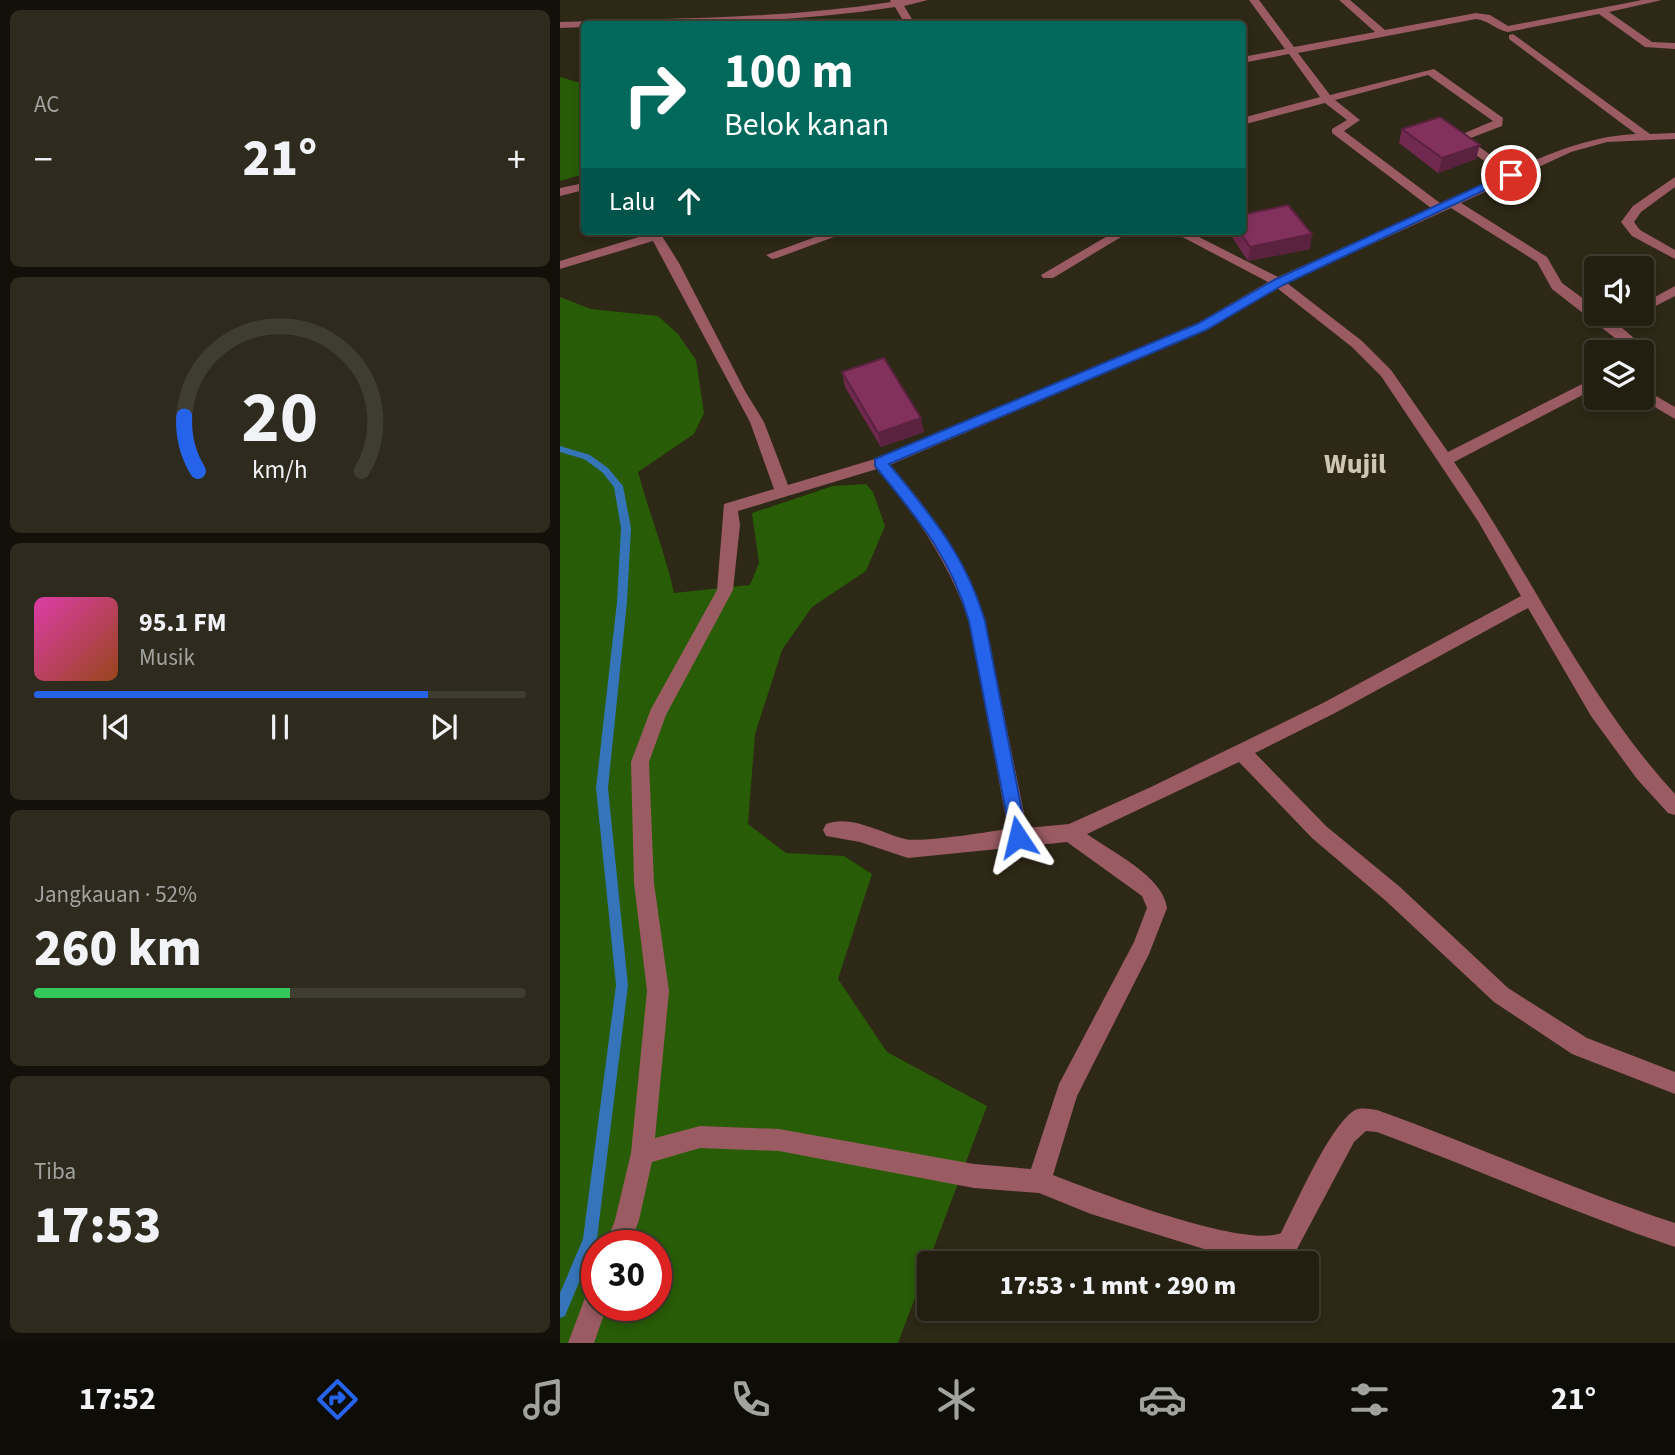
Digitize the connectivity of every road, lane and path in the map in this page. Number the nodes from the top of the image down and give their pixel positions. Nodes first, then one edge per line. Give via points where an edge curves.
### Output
1 (923, 0) edge
2 (1255, 0) edge
3 (1344, 0) edge
4 (1657, 0) edge
5 (896, 2) edge
6 (1602, 12) junction
7 (705, 21) edge
8 (908, 21) edge
9 (560, 25) edge
10 (581, 25) edge
11 (1383, 34) junction
12 (1513, 37) dead end
13 (1675, 46) edge
14 (1289, 49) junction
15 (1246, 59) edge
16 (1327, 99) junction
17 (1246, 121) edge
18 (1646, 136) junction
19 (1675, 136) edge
20 (1511, 175) junction
21 (1675, 181) edge
22 (581, 188) edge
23 (560, 192) edge
24 (1445, 205) junction
25 (832, 235) edge
26 (1118, 235) edge
27 (1185, 235) edge
28 (772, 255) dead end
29 (1675, 255) edge
30 (560, 265) edge
31 (1048, 275) dead end
32 (1278, 282) junction
33 (1675, 290) edge
34 (1654, 302) edge
35 (1584, 306) edge
36 (1612, 326) edge
37 (1630, 340) edge
38 (1584, 388) edge
39 (1654, 401) edge
40 (1675, 414) edge
41 (1447, 459) junction
42 (880, 463) junction
43 (783, 492) junction
44 (1530, 599) junction
45 (1241, 751) junction
46 (1675, 807) edge
47 (833, 830) dead end
48 (1070, 833) junction
49 (1018, 837) junction
50 (1675, 1083) edge
51 (642, 1153) junction
52 (1040, 1181) junction
53 (623, 1230) edge
54 (1675, 1235) edge
55 (589, 1321) edge
56 (581, 1343) edge

1 - 5 street
2 - 14 street
3 - 11 street
4 - 6 street
5 - 7 street via 809,16
5 - 8 street
6 - 11 street via 1505,29 1488,16 1476,16
6 - 13 street via 1649,45
9 - 10 street
11 - 14 street
12 - 18 street
14 - 15 street
14 - 16 street
16 - 17 street
16 - 20 street via 1432,72 1499,120 1459,138
16 - 24 street via 1355,121 1336,131
18 - 19 street
18 - 20 street via 1587,143
20 - 24 street
21 - 29 street via 1637,209 1628,222 1636,233
22 - 23 street
24 - 32 street
24 - 35 street via 1542,260 1557,286
25 - 28 street
26 - 31 street
27 - 32 street
30 - 43 street via 656,236 757,422
32 - 41 street via 1386,373
32 - 42 street via 1190,332
33 - 34 street
36 - 37 street
38 - 41 street
39 - 40 street
41 - 44 street
42 - 43 street
42 - 49 street via 929,523 967,588
43 - 51 street via 730,508 726,590 657,714 640,762 644,883 658,991
44 - 45 street
44 - 46 street via 1597,711
45 - 48 street
45 - 50 street via 1320,832 1501,995 1580,1046
47 - 49 street via 860,833 908,849
48 - 49 street
48 - 52 street via 1149,888 1157,908 1142,947 1067,1092
51 - 52 street via 700,1137 779,1140 974,1176
51 - 53 street
52 - 54 street via 1091,1202 1233,1246 1272,1249 1289,1241 1346,1134 1362,1119 1486,1161
55 - 56 street

